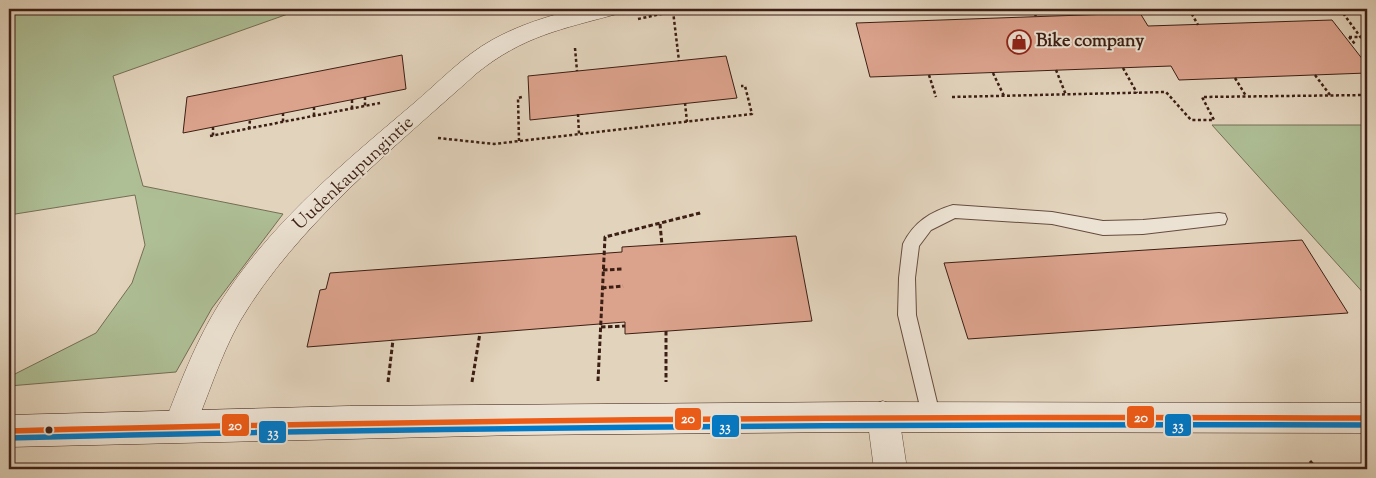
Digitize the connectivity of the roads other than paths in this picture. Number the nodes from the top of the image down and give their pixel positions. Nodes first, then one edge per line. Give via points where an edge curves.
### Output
1 (609, 9) edge
2 (1218, 219) dead end
3 (931, 415) junction
4 (883, 416) junction
5 (1367, 418) edge
6 (180, 425) junction
7 (9, 431) edge
8 (891, 469) edge

1 - 6 street, Uudenkaupungintie via 553,22 497,47 339,184 266,261 238,299 198,379
2 - 3 lane via 1103,228 1052,218 953,211 925,225 911,244 907,315
3 - 4 street
3 - 5 street
4 - 6 street
4 - 8 street
6 - 7 street

